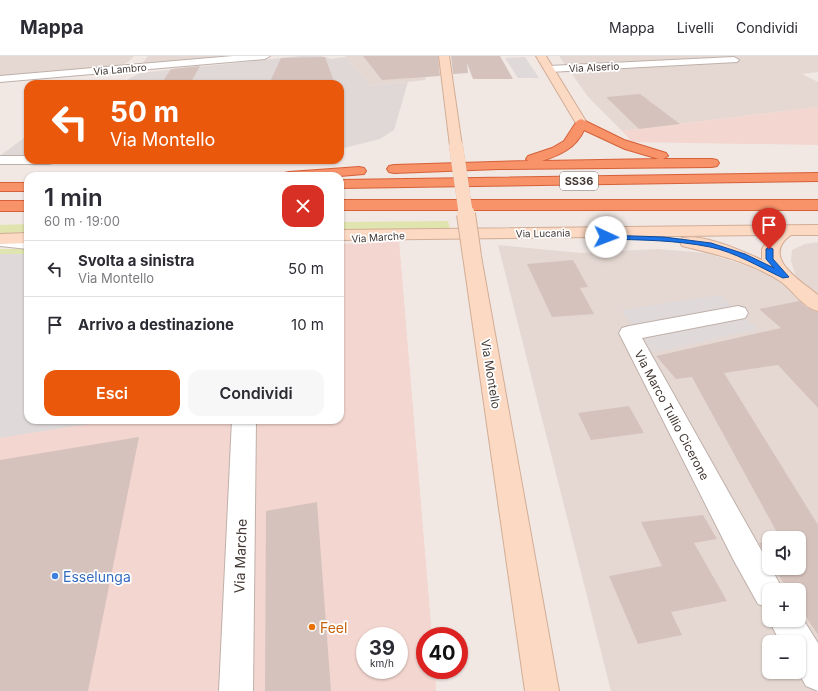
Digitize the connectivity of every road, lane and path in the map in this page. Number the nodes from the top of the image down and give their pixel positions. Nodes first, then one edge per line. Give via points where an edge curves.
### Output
1 (142, 56) edge
2 (265, 56) edge
3 (444, 56) edge
4 (541, 56) edge
5 (734, 60) dead end
6 (132, 68) junction
7 (549, 69) junction
8 (0, 79) edge
9 (581, 123) junction
10 (0, 160) edge
11 (24, 160) edge
12 (712, 163) junction
13 (728, 163) dead end
14 (516, 164) junction
15 (344, 173) edge
16 (818, 177) edge
17 (344, 184) edge
18 (0, 187) edge
19 (24, 187) edge
20 (344, 205) edge
21 (818, 205) edge
22 (0, 206) edge
23 (24, 206) edge
24 (818, 230) edge
25 (786, 231) junction
26 (519, 233) junction
27 (416, 234) junction
28 (344, 235) edge
29 (24, 238) edge
30 (0, 240) edge
31 (344, 240) edge
32 (24, 243) edge
33 (785, 277) junction
34 (818, 305) edge
35 (738, 313) dead end
36 (244, 424) edge
37 (763, 583) edge
38 (806, 654) edge
39 (818, 674) edge
40 (236, 691) edge
41 (542, 691) edge

1 - 6 street
2 - 6 street, Via Lambro
3 - 41 street, Via Montello, bridge via 472,256
4 - 7 street
5 - 7 street, Via Alserio
6 - 8 street, Via Lambro
7 - 9 street
9 - 12 highway via 628,147 684,160
9 - 14 highway via 577,136 555,152
10 - 11 street
12 - 13 highway
12 - 14 highway
14 - 15 highway
16 - 17 highway, SS36
18 - 19 highway
20 - 21 highway, SS36
22 - 23 highway
24 - 25 street, Via Lucania
25 - 26 street, Via Lucania
25 - 33 street via 775,238 769,249 770,259
26 - 27 street, Via Lucania
26 - 33 street via 664,239 711,245 743,256
27 - 28 street, Via Lucania
27 - 31 street, Via Marche
29 - 30 street
30 - 32 street
33 - 34 street
35 - 37 street, Via Marco Tullio Cicerone via 629,333
36 - 40 street, Via Marche
38 - 39 street

